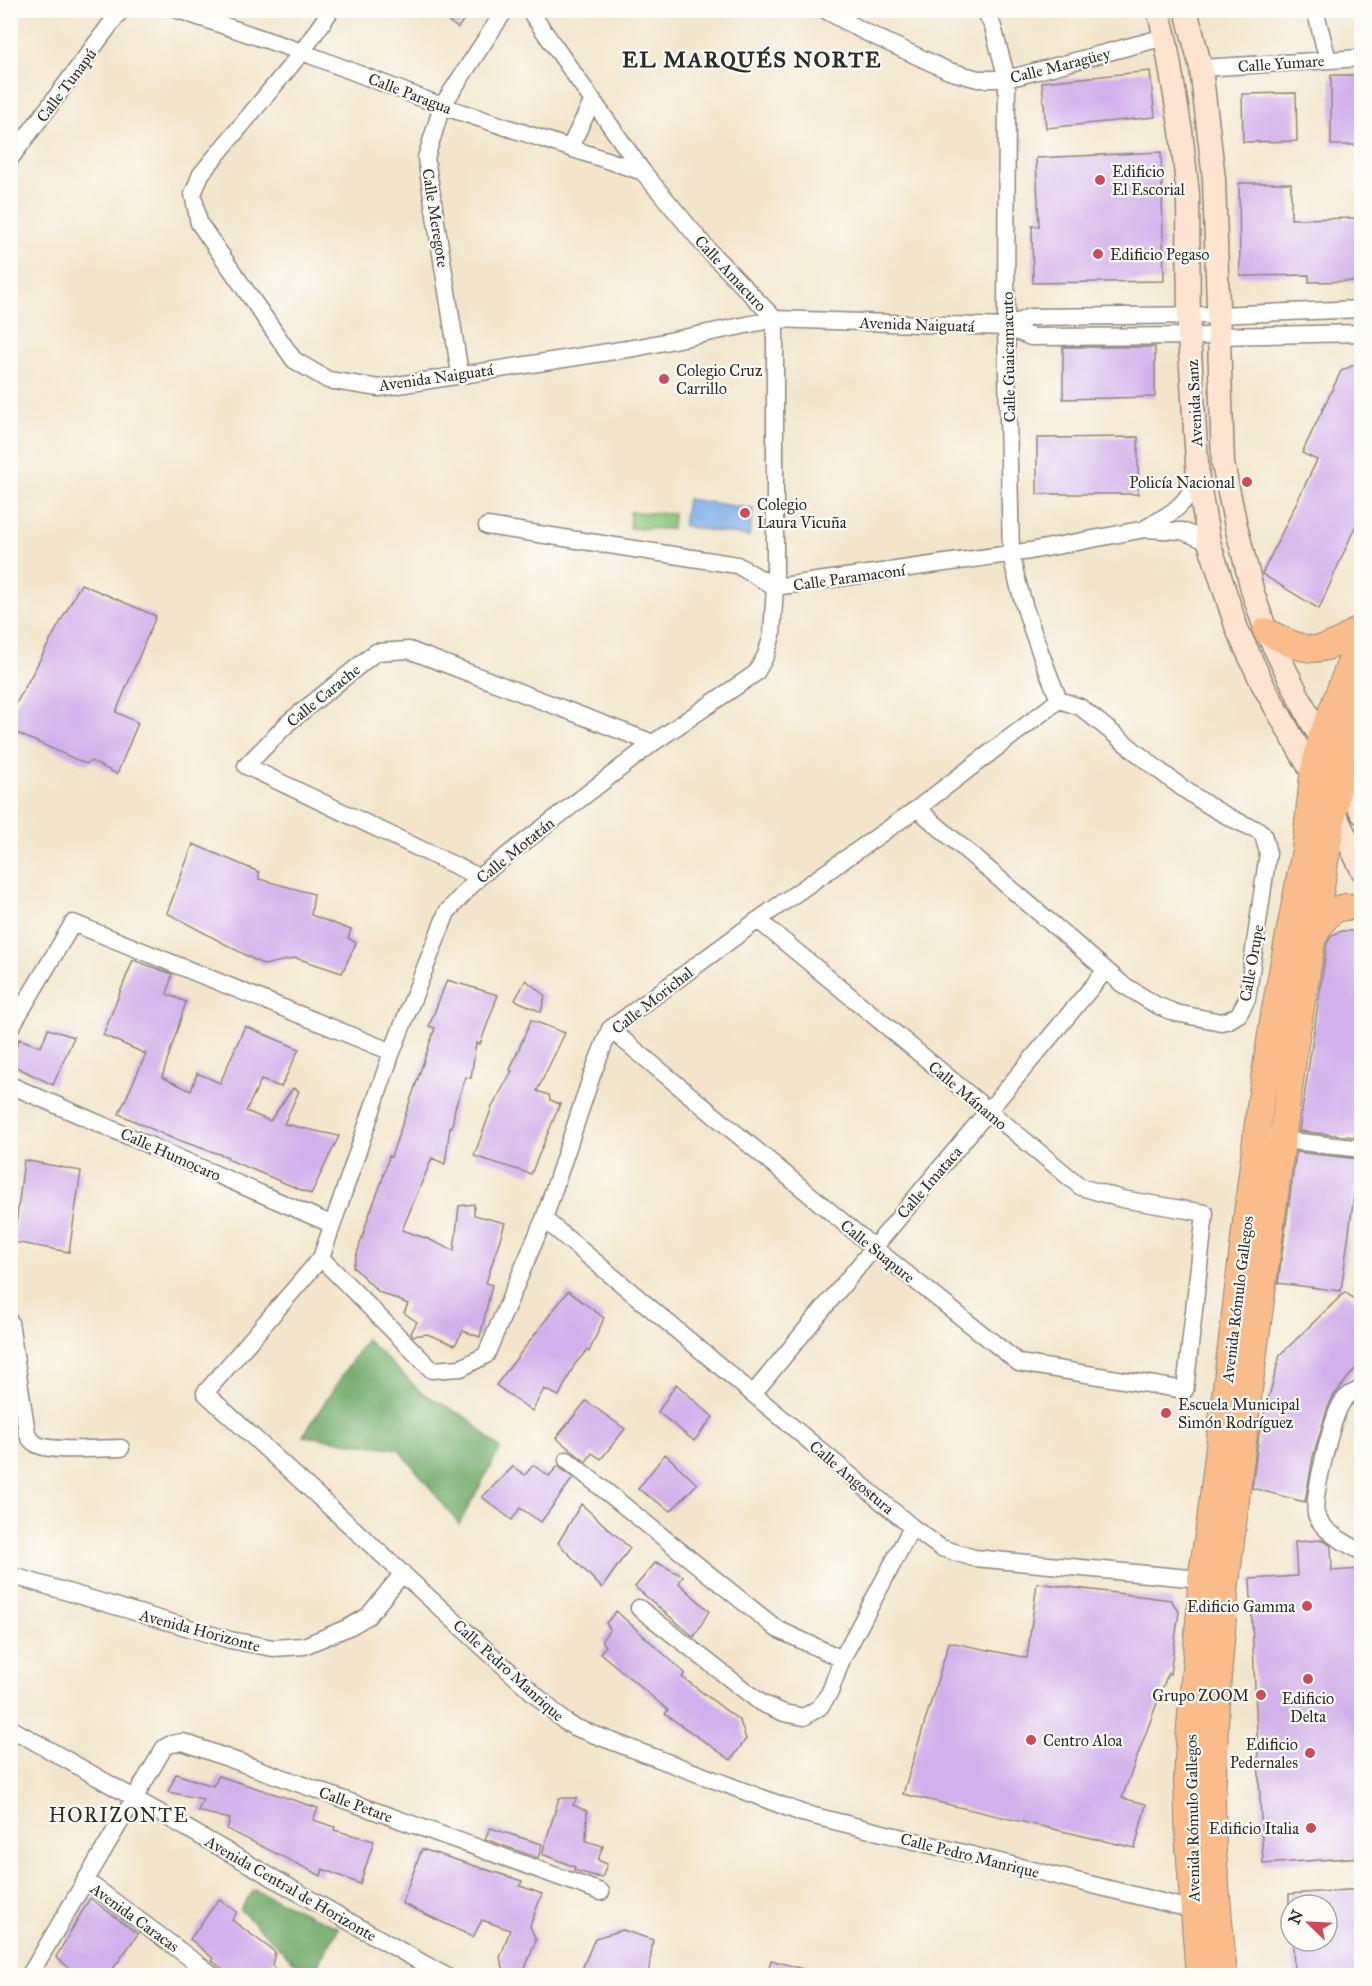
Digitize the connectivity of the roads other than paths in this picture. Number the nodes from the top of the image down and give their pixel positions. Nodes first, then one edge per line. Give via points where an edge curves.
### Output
1 (121, 10) edge
2 (178, 10) edge
3 (331, 10) edge
4 (505, 10) edge
5 (529, 10) edge
6 (825, 10) edge
7 (985, 10) edge
8 (1158, 10) edge
9 (1186, 10) edge
10 (1316, 10) edge
11 (1166, 38) junction
12 (302, 51) junction
13 (1362, 58) edge
14 (1328, 60) junction
15 (1201, 68) junction
16 (1007, 79) junction
17 (593, 100) junction
18 (442, 106) junction
19 (570, 147) junction
20 (10, 159) edge
21 (643, 172) junction
22 (1362, 309) edge
23 (775, 319) junction
24 (1189, 325) junction
25 (1218, 326) junction
26 (1006, 327) junction
27 (1362, 333) edge
28 (460, 374) junction
29 (1198, 479) junction
30 (487, 526) dead end
31 (1145, 529) junction
32 (1209, 542) junction
33 (1011, 554) junction
34 (775, 587) junction
35 (1362, 627) edge
36 (1266, 631) junction
37 (1362, 632) edge
38 (1362, 689) edge
39 (1059, 700) junction
40 (1321, 739) junction
41 (653, 743) junction
42 (1340, 774) junction
43 (1313, 776) junction
44 (918, 808) junction
45 (1333, 810) junction
46 (1362, 813) edge
47 (1362, 870) edge
48 (479, 877) junction
49 (1362, 908) edge
50 (758, 920) junction
51 (1314, 935) junction
52 (1106, 970) junction
53 (10, 1029) edge
54 (610, 1029) junction
55 (392, 1052) junction
56 (10, 1084) edge
57 (989, 1112) junction
58 (1269, 1139) junction
59 (1362, 1149) edge
60 (544, 1219) junction
61 (331, 1224) junction
62 (873, 1247) junction
63 (321, 1258) junction
64 (10, 1322) edge
65 (1362, 1389) edge
66 (1185, 1390) joint
67 (753, 1394) junction
68 (121, 1448) dead end
69 (567, 1460) dead end
70 (912, 1527) junction
71 (1362, 1552) edge
72 (403, 1573) junction
73 (10, 1575) edge
74 (1213, 1581) junction
75 (639, 1608) dead end
76 (842, 1659) junction
77 (10, 1728) edge
78 (134, 1797) junction
79 (85, 1880) junction
80 (601, 1892) dead end
81 (1194, 1910) junction
82 (29, 1976) edge
83 (214, 1976) edge
84 (446, 1976) edge
85 (1199, 1976) edge
86 (1224, 1976) edge

1 - 20 street, Calle Tunapú
2 - 12 street, Calle Paragua
3 - 12 street, Avenida Naiguatá
4 - 18 street, Calle Meregote
5 - 17 street, Calle Amacuro
6 - 16 street, Calle Maragüey via 949,71 978,80
7 - 16 street, Calle Guaicamacuto
8 - 11 street, Avenida Sanz
9 - 15 street, Avenida Sanz
10 - 14 street
11 - 16 street, Calle Maragüey
11 - 24 street, Avenida Sanz via 1188,194
12 - 18 street, Calle Paragua
12 - 28 street, Avenida Naiguatá via 201,174 193,194 199,223 294,360 328,380 379,388
13 - 14 street, Calle Yumare
14 - 15 street, Calle Yumare
15 - 25 street, Avenida Sanz via 1214,179
16 - 26 street, Calle Guaicamacuto
17 - 19 street
17 - 21 street, Calle Amacuro
18 - 19 street, Calle Paragua
18 - 28 street, Calle Meregote via 426,158
19 - 21 street, Calle Paragua
21 - 23 street, Calle Amacuro via 709,251
22 - 25 street, Avenida Naiguatá
23 - 26 street, Avenida Naiguatá
23 - 28 street, Avenida Naiguatá via 640,347
23 - 34 street, Calle Amacuro
24 - 25 street, Avenida Naiguatá
24 - 26 street, Avenida Naiguatá via 1031,337
24 - 29 street, Avenida Sanz
25 - 27 street, Avenida Naiguatá
25 - 36 street, Avenida Sanz via 1223,464
26 - 33 street, Calle Guaicamacuto
29 - 31 street, Calle Paramaconí via 1184,502
29 - 32 street, Avenida Sanz
30 - 34 street, Calle Paramaconí via 737,565
31 - 32 street, Calle Paramaconí via 1182,531
31 - 33 street, Calle Paramaconí
32 - 43 street, Avenida Sanz via 1237,629
33 - 34 street, Calle Paramaconí
33 - 39 street, Calle Guaicamacuto via 1044,664
34 - 41 street, Calle Motatán via 772,635 756,673
35 - 36 main road via 1320,650 1297,647
36 - 40 street, Avenida Sanz
37 - 40 main road, Avenida Rómulo Gallegos
38 - 42 main road, Avenida Rómulo Gallegos via 1347,730
39 - 44 street, Calle Morichal
39 - 52 street, Calle Orupe via 1080,706 1193,796 1258,830 1268,846 1247,999 1234,1018 1221,1022 1176,1013 1156,1005
40 - 42 street, Avenida Sanz
40 - 43 main road, Avenida Rómulo Gallegos
41 - 48 street, Calle Motatán
41 - 48 street, Calle Carache via 409,650 376,652 289,722 246,766
42 - 45 main road, Avenida Rómulo Gallegos
42 - 46 street, Avenida Sanz
43 - 45 street, Avenida Sanz
43 - 58 main road, Avenida Rómulo Gallegos via 1305,850 1274,1014
44 - 50 street, Calle Morichal
44 - 52 street, Calle Orupe
45 - 47 street, Avenida Sanz
45 - 51 main road, Avenida Rómulo Gallegos
48 - 55 street, Calle Motatán via 447,912
49 - 51 main road via 1340,907 1329,913
50 - 54 street, Calle Morichal
50 - 57 street, Calle Mánamo
51 - 58 main road, Avenida Rómulo Gallegos via 1295,1044
52 - 57 street, Calle Imataca
53 - 55 street via 73,923
54 - 60 street, Calle Morichal
54 - 62 street, Calle Suapure
55 - 61 street, Calle Motatán
56 - 61 street, Calle Humocaro
57 - 62 street, Calle Imataca
57 - 66 street, Calle Mánamo via 1081,1187 1122,1199 1205,1213
58 - 59 street
58 - 74 main road, Avenida Rómulo Gallegos
60 - 63 street, Calle Morichal via 486,1355 461,1368 432,1370
60 - 67 street, Calle Angostura
61 - 63 street, Calle Motatán
62 - 66 street, Calle Suapure via 1019,1363
62 - 67 street, Calle Imataca
63 - 72 street, Calle Pedro Manrique via 205,1393
64 - 68 street via 31,1440 51,1448
65 - 71 street via 1340,1404 1316,1492 1320,1523
67 - 70 street, Calle Angostura
69 - 76 street via 777,1629
70 - 74 street, Calle Angostura via 941,1548 974,1558
70 - 76 street
72 - 73 street, Avenida Horizonte via 368,1616 349,1628 304,1646 273,1648 230,1640
72 - 81 street, Calle Pedro Manrique via 574,1727 802,1813
74 - 81 main road, Avenida Rómulo Gallegos via 1200,1610 1190,1726 1187,1780
74 - 86 main road, Avenida Rómulo Gallegos via 1224,1694 1212,1801
75 - 76 street via 761,1703 784,1713 804,1717 820,1707
77 - 78 street, Avenida Central de Horizonte
78 - 79 street, Calle Petare
78 - 80 street, Calle Petare via 164,1748 183,1742
78 - 84 street, Avenida Central de Horizonte
79 - 82 street, Calle Petare
79 - 83 street, Avenida Caracas
81 - 85 main road, Avenida Rómulo Gallegos

